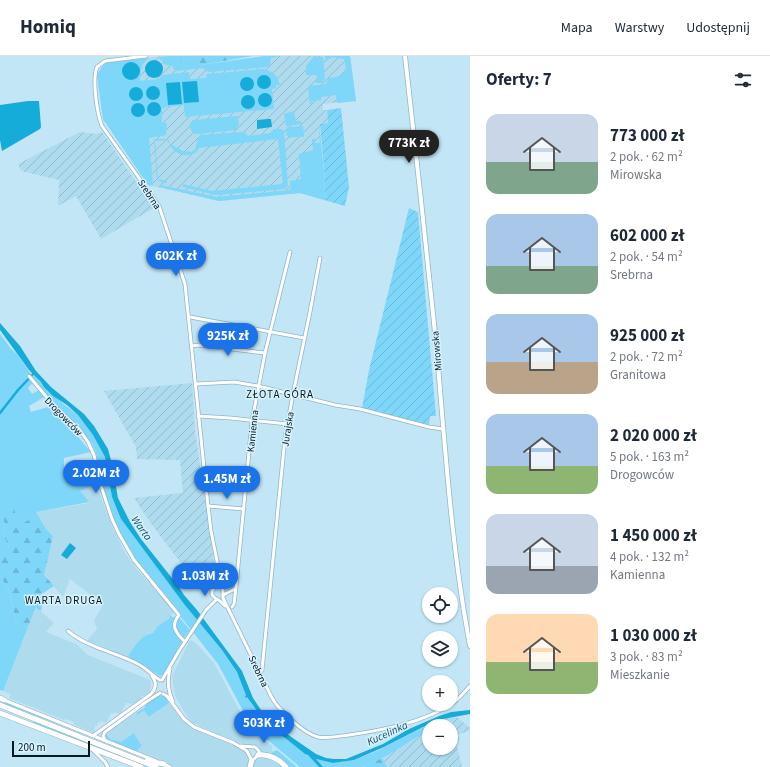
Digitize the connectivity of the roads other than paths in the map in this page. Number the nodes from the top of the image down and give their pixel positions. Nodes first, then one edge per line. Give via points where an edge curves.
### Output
1 (146, 56) edge
2 (405, 56) edge
3 (290, 252) dead end
4 (320, 258) dead end
5 (190, 317) junction
6 (270, 332) junction
7 (304, 338) junction
8 (192, 346) junction
9 (265, 353) junction
10 (30, 377) dead end
11 (196, 384) junction
12 (258, 386) junction
13 (293, 394) junction
14 (198, 416) junction
15 (252, 421) junction
16 (288, 424) junction
17 (443, 430) junction
18 (208, 506) junction
19 (244, 509) junction
20 (218, 571) junction
21 (214, 588) junction
22 (221, 589) junction
23 (235, 589) junction
24 (232, 591) junction
25 (212, 595) junction
26 (222, 595) junction
27 (217, 599) junction
28 (232, 607) dead end
29 (206, 610) junction
30 (231, 614) junction
31 (469, 630) edge
32 (68, 631) dead end
33 (185, 642) junction
34 (470, 646) edge
35 (171, 666) junction
36 (149, 671) junction
37 (260, 673) junction
38 (161, 680) junction
39 (168, 684) junction
40 (155, 686) junction
41 (470, 686) edge
42 (168, 689) junction
43 (161, 693) junction
44 (2, 699) edge
45 (0, 705) edge
46 (176, 709) junction
47 (0, 712) edge
48 (94, 735) junction
49 (105, 740) junction
50 (241, 746) junction
51 (91, 748) junction
52 (252, 748) junction
53 (250, 754) junction
54 (257, 756) junction
55 (135, 758) junction
56 (164, 764) junction
57 (108, 767) edge
58 (140, 767) edge
59 (156, 767) edge
60 (170, 767) edge
61 (250, 767) edge
62 (286, 767) edge

1 - 5 street, Srebrna via 105,61 97,67 94,79 99,120 160,206 185,284
2 - 17 street, Mirowska
3 - 6 street, Kamienna
4 - 7 street, Jurajska
5 - 6 street
5 - 8 street, Srebrna
6 - 7 street
6 - 9 street, Kamienna
7 - 13 street, Jurajska
8 - 9 street
8 - 11 street, Srebrna
9 - 12 street, Kamienna
10 - 33 street, Drogowców via 88,442 115,526 134,560 179,615 174,626
11 - 12 street via 234,382
11 - 14 street, Srebrna
12 - 13 street
12 - 15 street, Kamienna
13 - 16 street, Jurajska
13 - 17 street
14 - 15 street
14 - 18 street, Srebrna
15 - 16 street
15 - 19 street, Kamienna
16 - 37 street, Jurajska
17 - 31 street, Mirowska via 458,574
18 - 19 street
18 - 20 street, Srebrna
19 - 23 street, Kamienna
20 - 21 street, Srebrna
20 - 22 street, Srebrna
21 - 22 street
21 - 25 street
22 - 24 street
22 - 26 street
23 - 24 street
23 - 28 street, Kamienna
24 - 26 street
25 - 27 street
25 - 29 street
26 - 27 street
26 - 30 street, Srebrna
27 - 29 street
27 - 30 street, Srebrna
29 - 33 street
30 - 37 street, Srebrna
31 - 34 street, Mirowska
32 - 36 street via 83,642
33 - 35 street
35 - 38 street
35 - 39 street
36 - 38 street
36 - 40 street via 155,679
37 - 41 street, Srebrna via 278,707 305,731 323,737 360,733 413,721 452,703
38 - 39 street
38 - 40 street
39 - 42 street
40 - 43 street
40 - 48 street via 151,694
42 - 43 street
42 - 46 street
43 - 46 street via 167,696
43 - 49 street via 105,732
44 - 48 street
45 - 55 main road
46 - 50 street via 194,727
47 - 51 main road
48 - 49 street
49 - 56 street
50 - 52 street
50 - 53 street
51 - 57 street
51 - 58 main road
52 - 53 street via 249,750
52 - 54 street via 258,749
53 - 54 street
53 - 61 street
54 - 61 street
54 - 62 main road via 263,754 276,759
55 - 56 main road
55 - 59 main road
56 - 60 street

